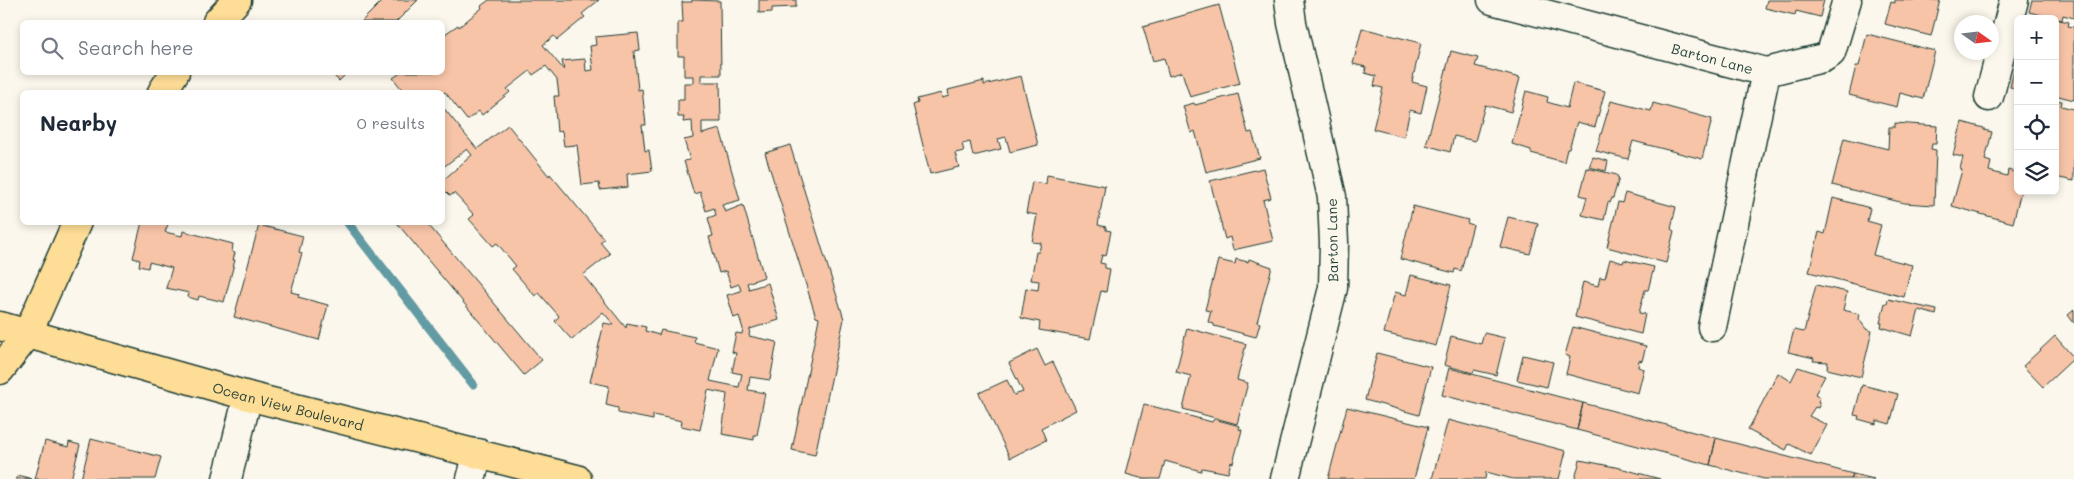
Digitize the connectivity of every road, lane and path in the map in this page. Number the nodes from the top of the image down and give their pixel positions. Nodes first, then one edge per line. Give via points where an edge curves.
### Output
1 (237, 0) edge
2 (1289, 0) edge
3 (1492, 0) edge
4 (1847, 0) edge
5 (2014, 0) edge
6 (219, 20) edge
7 (1766, 72) junction
8 (173, 75) edge
9 (163, 90) edge
10 (1989, 97) dead end
11 (76, 225) edge
12 (0, 326) edge
13 (1712, 327) dead end
14 (27, 335) junction
15 (0, 370) edge
16 (248, 396) junction
17 (474, 466) edge
18 (227, 479) edge
19 (577, 479) edge
20 (1285, 479) edge

1 - 6 main road
2 - 20 street, Barton Lane via 1332,197 1334,243 1333,288
3 - 7 street, Barton Lane
4 - 7 street via 1831,52 1823,58
5 - 10 street
7 - 13 street, Barton Lane
8 - 9 main road
11 - 14 main road
12 - 14 main road, Ocean View Boulevard
14 - 15 main road
14 - 16 main road, Ocean View Boulevard
16 - 17 main road, Ocean View Boulevard
16 - 18 street
17 - 19 main road, Ocean View Boulevard

